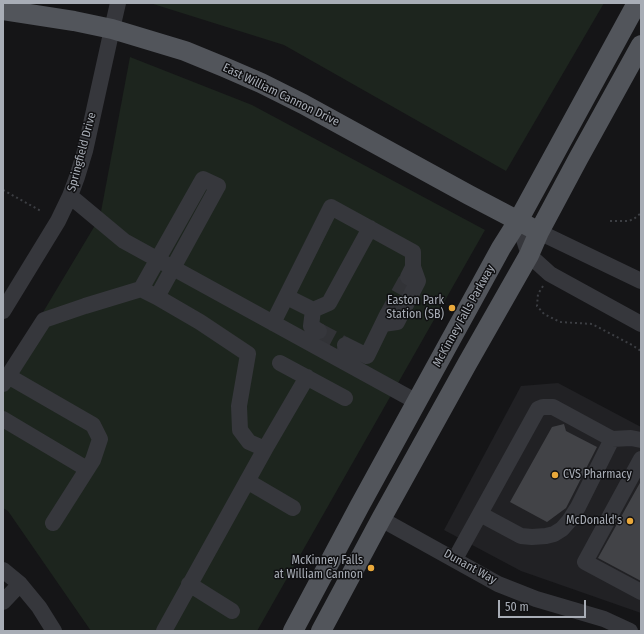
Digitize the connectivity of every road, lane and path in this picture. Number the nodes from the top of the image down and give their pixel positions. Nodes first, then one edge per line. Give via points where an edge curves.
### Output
1 (118, 3) edge
2 (637, 3) edge
3 (3, 10) edge
4 (112, 29) junction
5 (641, 45) edge
6 (3, 190) edge
7 (70, 196) junction
8 (41, 211) dead end
9 (641, 214) edge
10 (518, 221) junction
11 (610, 221) dead end
12 (370, 228) junction
13 (539, 232) junction
14 (529, 255) junction
15 (157, 259) junction
16 (173, 268) junction
17 (641, 281) edge
18 (543, 286) dead end
19 (141, 289) junction
20 (157, 297) junction
21 (287, 297) junction
22 (313, 310) junction
23 (3, 311) edge
24 (273, 323) junction
25 (641, 324) edge
26 (319, 331) tunnel mouth
27 (345, 345) tunnel mouth
28 (641, 351) edge
29 (280, 363) dead end
30 (307, 377) junction
31 (6, 380) edge
32 (345, 398) dead end
33 (417, 402) junction
34 (3, 419) edge
35 (612, 439) junction
36 (641, 440) edge
37 (265, 449) junction
38 (640, 465) edge
39 (86, 468) junction
40 (247, 481) junction
41 (293, 508) dead end
42 (480, 514) junction
43 (381, 519) junction
44 (53, 523) dead end
45 (455, 559) junction
46 (3, 570) edge
47 (20, 584) junction
48 (189, 584) junction
49 (640, 590) edge
50 (3, 602) edge
51 (232, 611) dead end
52 (54, 631) edge
53 (164, 631) edge
54 (294, 631) edge
55 (321, 631) edge
56 (630, 631) edge

1 - 4 street, Springfield Drive
2 - 10 main road, McKinney Falls Parkway
3 - 4 main road, East William Cannon Drive
4 - 7 street, Springfield Drive via 85,151
4 - 10 main road, East William Cannon Drive via 185,51 261,83
5 - 13 main road
6 - 8 path
7 - 15 street via 124,241
7 - 23 street, Springfield Drive via 58,221
9 - 11 path via 629,221
10 - 13 main road, East William Cannon Drive
10 - 14 street
10 - 33 main road, McKinney Falls Parkway
12 - 21 street via 331,207
12 - 22 street via 329,303
12 - 27 street via 413,252 411,272 418,281 397,322 385,320 367,356
13 - 14 main road
13 - 17 street, East William Cannon Drive
14 - 25 street via 551,275
14 - 43 main road
15 - 16 street
15 - 16 street via 203,179 218,186
15 - 19 street
16 - 20 street
16 - 24 street
18 - 28 path via 538,294 537,306 544,314 560,322 592,324
19 - 20 street
19 - 31 street via 44,320
20 - 37 street via 248,354 239,406 240,430 250,442
21 - 22 street
21 - 24 street
22 - 26 street via 311,326
24 - 33 street
29 - 30 street
30 - 32 street
30 - 37 street
31 - 39 street via 93,425 100,438 93,460
33 - 54 main road, McKinney Falls Parkway
34 - 39 street
35 - 36 street
35 - 42 street via 578,508 569,521 554,534 521,536
35 - 42 street via 553,407 538,409
37 - 40 street
38 - 49 street via 585,562
39 - 44 street
40 - 41 street
40 - 48 street
42 - 45 street
43 - 45 street, Dunant Way
43 - 55 main road
45 - 56 street, Dunant Way via 517,592 604,619
46 - 47 street
47 - 50 street
47 - 52 street via 40,607
48 - 51 street
48 - 53 street

